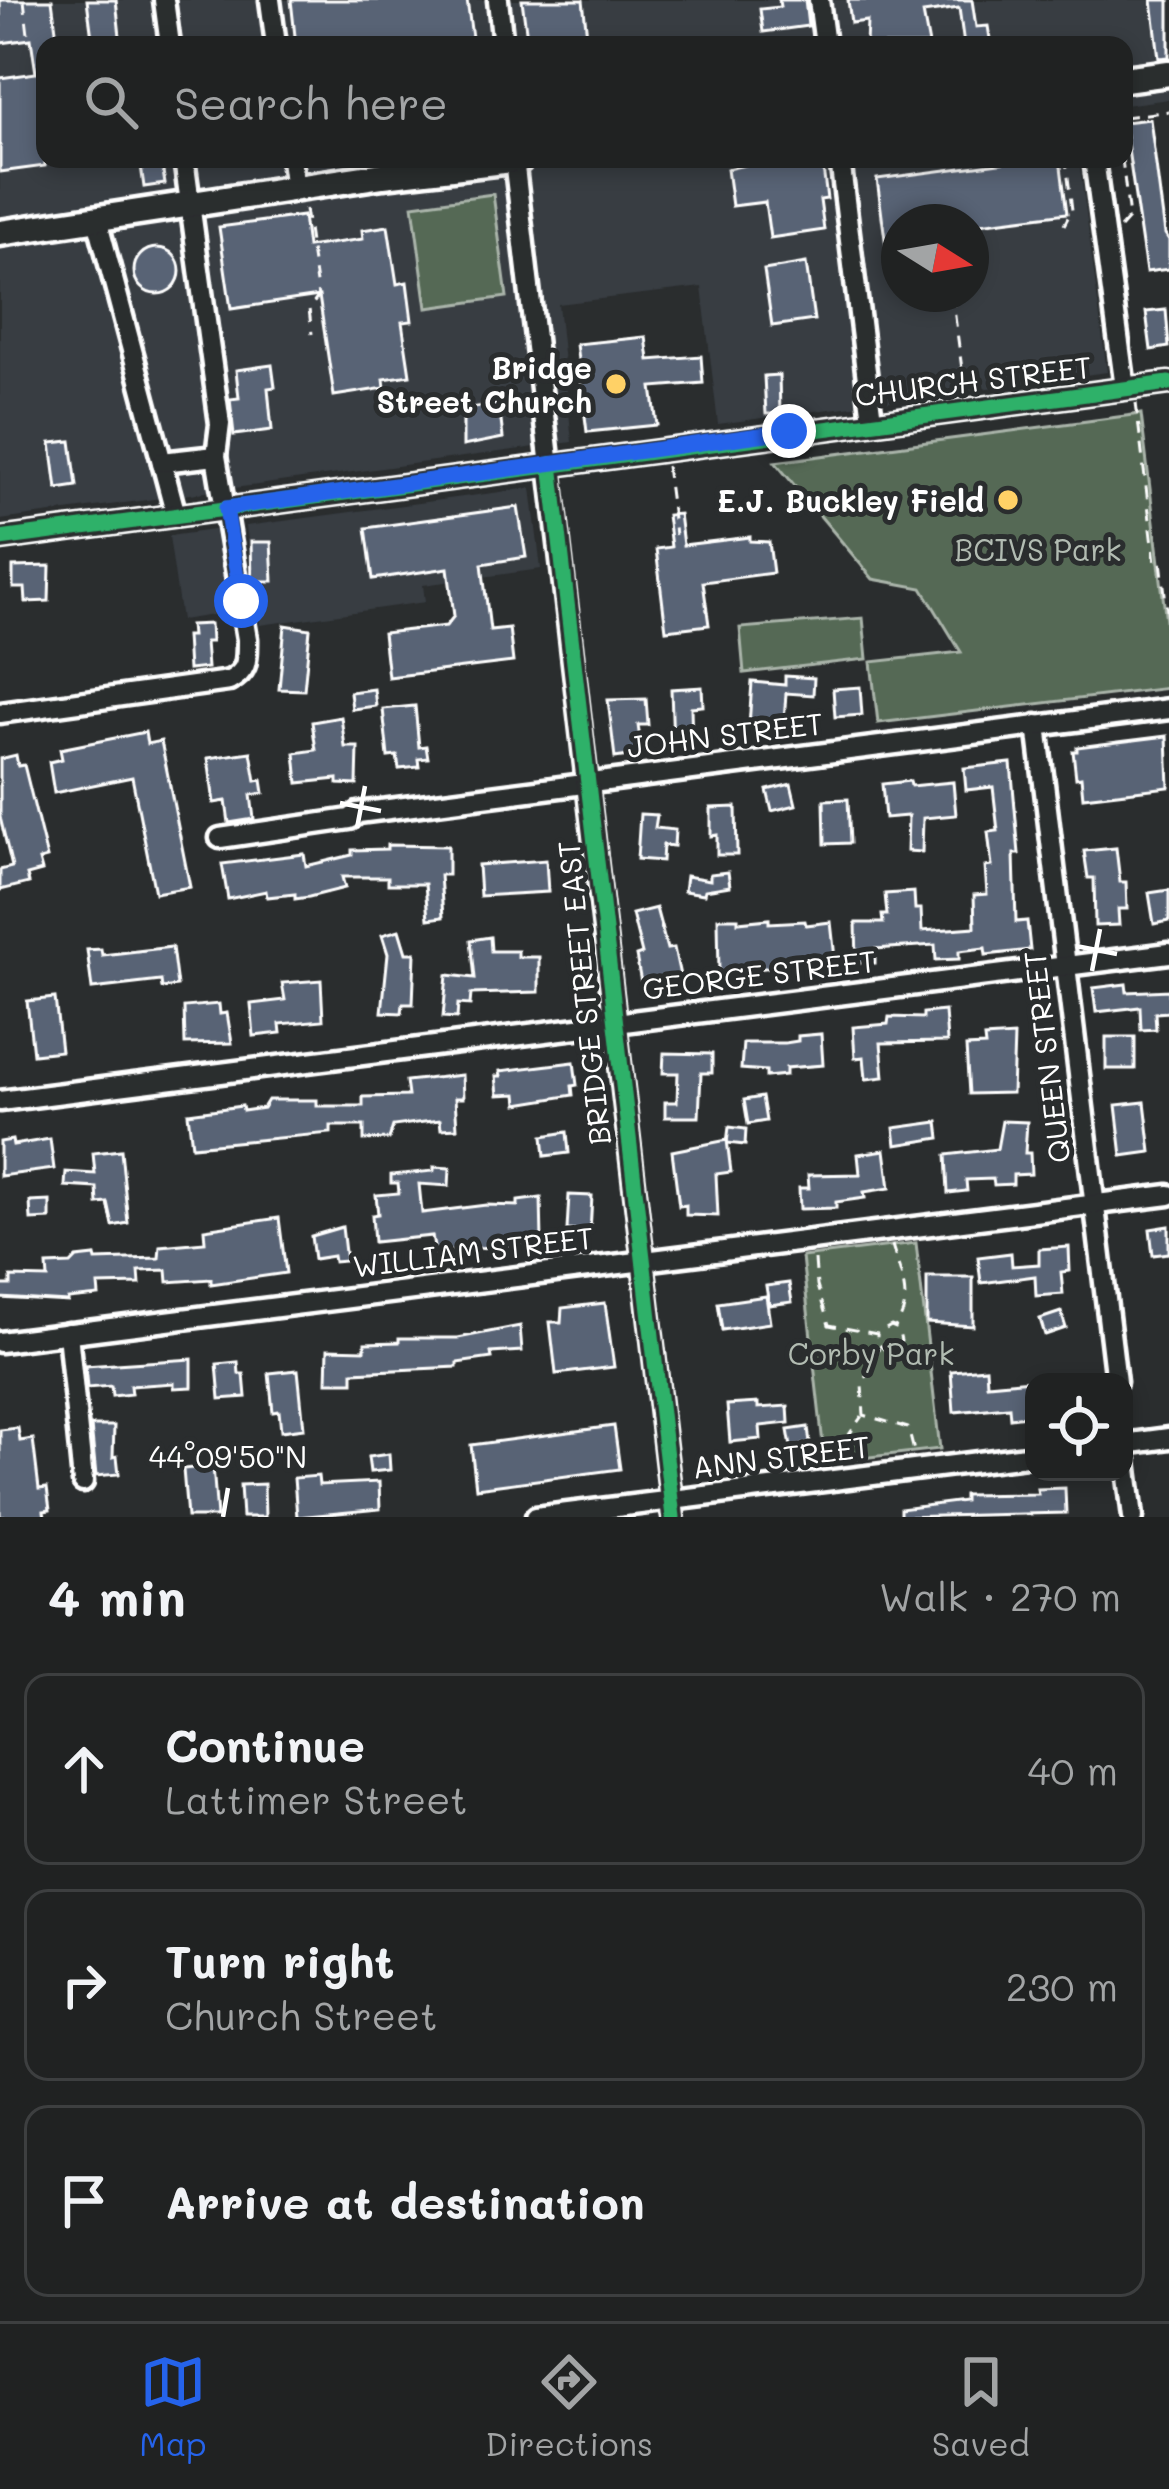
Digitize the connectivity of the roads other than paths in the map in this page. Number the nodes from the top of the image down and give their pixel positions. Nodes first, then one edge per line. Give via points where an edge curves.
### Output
1 (164, 0) edge
2 (271, 0) edge
3 (498, 0) edge
4 (820, 0) edge
5 (169, 36) edge
6 (275, 36) edge
7 (501, 36) edge
8 (824, 36) edge
9 (1169, 73) edge
10 (1133, 78) edge
11 (185, 168) edge
12 (293, 168) edge
13 (466, 168) edge
14 (517, 168) edge
15 (841, 168) edge
16 (1095, 168) edge
17 (300, 198) junction
18 (190, 206) junction
19 (97, 219) junction
20 (0, 233) edge
21 (1169, 383) edge
22 (1130, 394) junction
23 (872, 420) junction
24 (216, 457) junction
25 (162, 462) junction
26 (551, 464) junction
27 (226, 508) junction
28 (176, 515) junction
29 (0, 539) edge
30 (1169, 709) edge
31 (0, 712) edge
32 (1036, 725) junction
33 (587, 782) junction
34 (220, 838) dead end
35 (1169, 953) edge
36 (1065, 966) junction
37 (613, 1023) junction
38 (0, 1101) edge
39 (1169, 1195) edge
40 (1094, 1204) junction
41 (642, 1260) junction
42 (68, 1333) junction
43 (0, 1342) edge
44 (1115, 1373) edge
45 (1169, 1438) edge
46 (1133, 1443) edge
47 (1025, 1456) edge
48 (1129, 1481) edge
49 (83, 1482) dead end
50 (672, 1508) edge
51 (536, 1517) edge
52 (1133, 1517) edge

1 - 5 street
2 - 6 street
3 - 7 street
4 - 8 street
9 - 10 main road
11 - 18 street
12 - 17 street
13 - 17 main road
14 - 26 street, BRIDGE STREET EAST
15 - 23 street
16 - 22 street
17 - 18 main road
18 - 19 main road
18 - 24 street via 220,424
19 - 20 main road
19 - 25 street
21 - 22 street, CHURCH STREET
22 - 23 street, CHURCH STREET
23 - 26 street, CHURCH STREET
24 - 25 street
24 - 27 street
25 - 28 street
26 - 27 street, CHURCH STREET
26 - 33 street, BRIDGE STREET EAST
27 - 28 street, CHURCH STREET
27 - 31 street via 248,639 243,673
28 - 29 street, CHURCH STREET
30 - 32 street, JOHN STREET
32 - 33 street, JOHN STREET
32 - 36 street, QUEEN STREET
33 - 34 street, JOHN STREET
33 - 37 street, BRIDGE STREET EAST
35 - 36 street, GEORGE STREET
36 - 37 street, GEORGE STREET
36 - 40 street, QUEEN STREET
37 - 38 street, GEORGE STREET
37 - 41 street, BRIDGE STREET EAST
39 - 40 street, WILLIAM STREET
40 - 41 street, WILLIAM STREET
40 - 44 street, QUEEN STREET
41 - 42 street, WILLIAM STREET
41 - 50 street, BRIDGE STREET EAST
42 - 43 street, WILLIAM STREET
42 - 49 street
45 - 46 street
47 - 50 street, ANN STREET
48 - 52 street
50 - 51 street, ANN STREET

